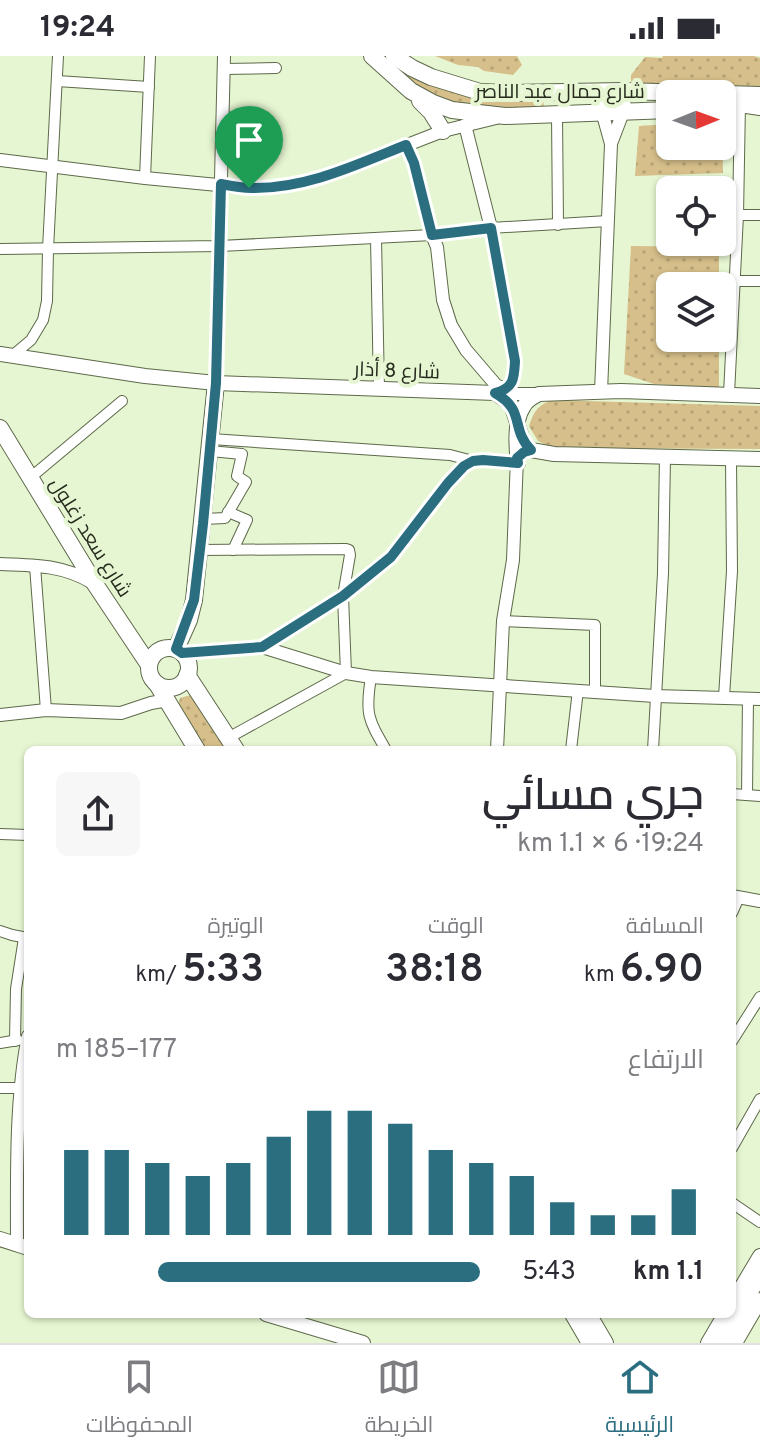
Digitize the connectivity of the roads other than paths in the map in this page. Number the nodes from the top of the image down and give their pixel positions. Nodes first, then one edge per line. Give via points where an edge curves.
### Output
1 (58, 56) edge
2 (150, 56) edge
3 (372, 56) edge
4 (394, 56) edge
5 (224, 62) edge
6 (276, 68) dead end
7 (57, 81) junction
8 (149, 87) junction
9 (411, 91) junction
10 (603, 91) junction
11 (623, 91) junction
12 (760, 95) edge
13 (736, 104) edge
14 (740, 104) junction
15 (760, 107) edge
16 (656, 111) edge
17 (623, 112) junction
18 (603, 113) junction
19 (557, 114) junction
20 (505, 116) junction
21 (465, 125) junction
22 (443, 131) junction
23 (611, 144) junction
24 (406, 145) junction
25 (0, 160) edge
26 (51, 166) junction
27 (145, 178) junction
28 (221, 184) junction
29 (738, 215) junction
30 (760, 215) edge
31 (608, 221) junction
32 (558, 225) junction
33 (491, 228) junction
34 (432, 235) junction
35 (376, 238) junction
36 (220, 246) junction
37 (0, 249) edge
38 (48, 249) junction
39 (735, 272) edge
40 (736, 281) edge
41 (760, 281) edge
42 (731, 352) edge
43 (6, 355) edge
44 (216, 383) junction
45 (379, 389) junction
46 (501, 392) junction
47 (601, 392) junction
48 (539, 394) junction
49 (729, 394) junction
50 (760, 396) edge
51 (122, 401) dead end
52 (518, 426) junction
53 (0, 428) edge
54 (210, 445) junction
55 (531, 450) junction
56 (665, 457) junction
57 (731, 459) junction
58 (760, 459) edge
59 (473, 461) junction
60 (518, 463) junction
61 (30, 478) junction
62 (228, 512) junction
63 (204, 519) junction
64 (200, 550) junction
65 (233, 550) junction
66 (0, 564) edge
67 (35, 566) junction
68 (95, 584) junction
69 (343, 596) junction
70 (503, 621) junction
71 (262, 647) junction
72 (179, 651) junction
73 (149, 665) junction
74 (346, 673) junction
75 (187, 675) junction
76 (371, 677) junction
77 (157, 684) junction
78 (500, 686) junction
79 (578, 690) junction
80 (595, 692) junction
81 (655, 696) junction
82 (724, 697) junction
83 (754, 698) edge
84 (168, 700) junction
85 (46, 710) junction
86 (0, 715) edge
87 (232, 744) edge
88 (195, 746) edge
89 (384, 746) edge
90 (497, 746) edge
91 (571, 746) edge
92 (653, 746) edge
93 (736, 794) edge
94 (747, 795) junction
95 (760, 796) edge
96 (0, 834) edge
97 (24, 835) edge
98 (736, 897) edge
99 (760, 901) edge
100 (0, 931) edge
101 (24, 937) edge
102 (24, 948) edge
103 (760, 997) edge
104 (736, 1035) edge
105 (23, 1038) edge
106 (0, 1043) edge
107 (24, 1063) edge
108 (0, 1088) edge
109 (24, 1088) edge
110 (760, 1099) edge
111 (24, 1116) edge
112 (736, 1138) edge
113 (22, 1171) edge
114 (736, 1206) edge
115 (760, 1222) edge
116 (0, 1239) edge
117 (22, 1247) edge
118 (760, 1256) edge
119 (760, 1274) edge
120 (736, 1296) edge
121 (760, 1300) edge
122 (736, 1316) edge
123 (279, 1318) edge
124 (298, 1318) edge
125 (566, 1318) edge
126 (575, 1318) edge
127 (593, 1318) edge
128 (723, 1318) edge
129 (735, 1318) edge
130 (308, 1327) junction
131 (336, 1343) edge
132 (363, 1343) edge
133 (582, 1343) edge
134 (590, 1343) edge
135 (608, 1343) edge
136 (708, 1343) edge
137 (721, 1343) edge
138 (735, 1343) edge

1 - 7 street
2 - 8 street
3 - 9 main road, شارع جمال عبد الناصر
4 - 10 main road, شارع جمال عبد الناصر via 431,77 480,92
5 - 6 street
5 - 28 street
7 - 8 street
7 - 26 street
8 - 27 street
9 - 20 main road, شارع جمال عبد الناصر via 452,110
9 - 22 main road
10 - 11 main road, شارع جمال عبد الناصر
10 - 18 street
11 - 12 main road, شارع جمال عبد الناصر
11 - 17 street
13 - 14 main road
14 - 15 main road
14 - 29 street
16 - 17 main road, شارع جمال عبد الناصر
17 - 18 main road, شارع جمال عبد الناصر
17 - 23 street
18 - 19 main road, شارع جمال عبد الناصر
18 - 23 street
19 - 20 main road, شارع جمال عبد الناصر
19 - 32 street
20 - 21 street
21 - 22 street
21 - 33 street
22 - 24 street
23 - 31 street
24 - 28 street via 286,186
24 - 34 street
25 - 26 street
26 - 27 street
26 - 38 street
27 - 28 street
28 - 36 street
29 - 30 street
29 - 39 street
31 - 32 street
31 - 47 street
32 - 33 street
33 - 34 street
33 - 46 street via 515,361 511,384
34 - 35 street
34 - 46 street via 451,325
35 - 36 street
35 - 45 street
36 - 38 street
36 - 44 street
37 - 38 street
38 - 43 street via 43,320 31,340
40 - 41 street
42 - 49 street
43 - 44 main road, شارع 8 أذار
44 - 45 main road, شارع 8 أذار
44 - 54 main road
45 - 46 main road, شارع 8 أذار
46 - 48 street
46 - 52 main road
47 - 48 main road
47 - 49 main road
48 - 52 main road via 523,406
49 - 50 main road
51 - 61 street
52 - 55 main road
52 - 60 main road
53 - 61 main road, شارع سعد زغلول
54 - 59 street via 450,455
54 - 62 street via 242,454 237,476 246,482
54 - 63 main road
55 - 56 main road
55 - 60 street via 517,458
56 - 57 main road
56 - 81 street
57 - 58 main road
57 - 82 street via 732,571
59 - 60 street
59 - 69 street via 448,483 391,557
60 - 70 street via 513,560
61 - 68 main road, شارع سعد زغلول
62 - 63 street via 225,518
62 - 65 street via 247,520
63 - 64 main road
64 - 65 street
64 - 72 main road via 194,600
65 - 69 street via 349,550
66 - 67 street
67 - 68 street via 77,574
67 - 85 street
68 - 73 main road, شارع سعد زغلول
69 - 71 street
69 - 74 street
70 - 78 street
70 - 80 street via 595,625
71 - 72 street
71 - 74 street
72 - 73 main road via 162,649
72 - 75 main road via 187,660
73 - 77 main road
74 - 76 street
74 - 87 street
75 - 77 main road via 171,688
75 - 87 main road
76 - 78 street
76 - 89 street via 369,719
77 - 84 main road
78 - 79 street
78 - 90 street
79 - 80 street
79 - 91 street
80 - 81 street
81 - 82 street
81 - 92 street
82 - 83 street
83 - 94 street
84 - 85 street via 121,713
84 - 88 main road
85 - 86 street
93 - 94 street
94 - 95 street
96 - 97 street
98 - 99 street
100 - 101 street
102 - 105 street via 16,989
103 - 104 street
105 - 106 street
105 - 107 street
108 - 109 street
110 - 112 street
111 - 113 street
113 - 117 street
114 - 115 street
116 - 117 main road
118 - 120 main road
119 - 122 main road
121 - 138 main road
123 - 130 main road
124 - 130 street
125 - 133 main road
126 - 134 main road
127 - 135 main road
128 - 136 main road
129 - 137 main road
130 - 131 main road
130 - 132 main road

